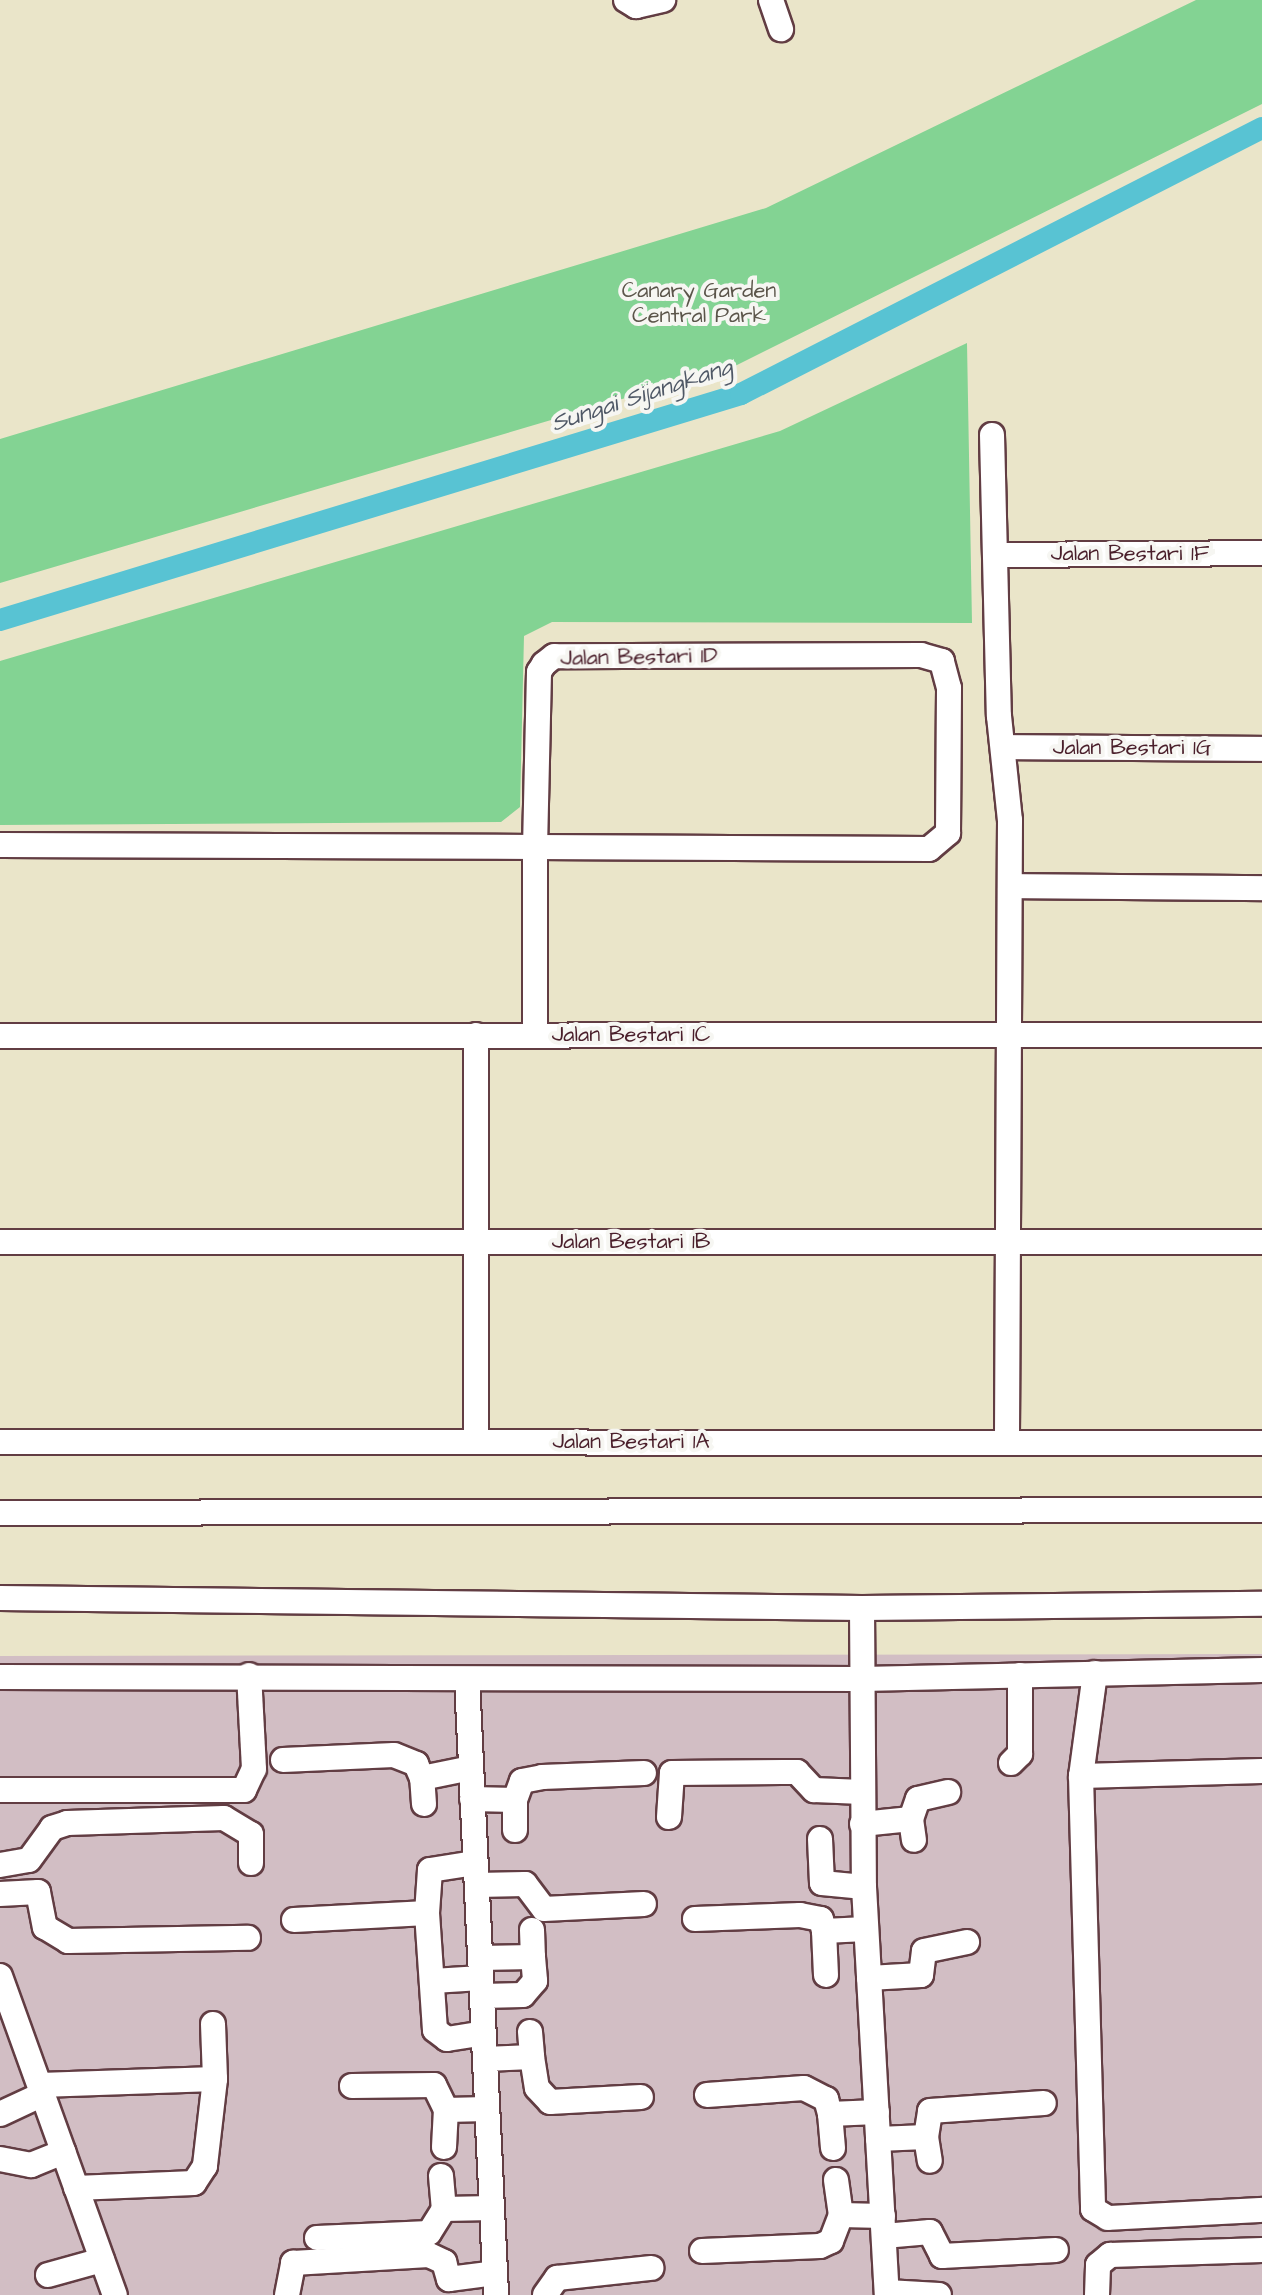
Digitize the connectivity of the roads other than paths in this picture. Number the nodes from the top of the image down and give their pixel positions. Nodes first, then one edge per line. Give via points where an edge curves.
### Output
1 (626, 0) edge
2 (663, 0) edge
3 (771, 0) edge
4 (781, 29) dead end
5 (992, 435) dead end
6 (1262, 553) edge
7 (997, 555) junction
8 (1003, 747) junction
9 (1262, 749) edge
10 (0, 845) edge
11 (535, 847) junction
12 (1010, 886) junction
13 (1262, 888) edge
14 (476, 1035) junction
15 (535, 1035) junction
16 (1011, 1035) junction
17 (1262, 1035) edge
18 (0, 1036) edge
19 (0, 1242) edge
20 (476, 1242) junction
21 (1007, 1242) junction
22 (1262, 1242) edge
23 (0, 1442) edge
24 (476, 1442) junction
25 (1007, 1443) junction
26 (1262, 1443) edge
27 (1262, 1510) edge
28 (0, 1513) edge
29 (0, 1598) edge
30 (1262, 1604) edge
31 (862, 1608) junction
32 (1262, 1670) edge
33 (1095, 1673) junction
34 (249, 1675) junction
35 (1020, 1675) junction
36 (0, 1677) edge
37 (467, 1679) junction
38 (862, 1679) junction
39 (283, 1760) dead end
40 (1011, 1763) dead end
41 (471, 1768) junction
42 (1262, 1771) edge
43 (644, 1773) dead end
44 (1081, 1776) junction
45 (422, 1778) junction
46 (0, 1790) edge
47 (862, 1792) junction
48 (948, 1792) dead end
49 (472, 1799) junction
50 (515, 1800) junction
51 (424, 1804) dead end
52 (669, 1817) dead end
53 (862, 1824) junction
54 (515, 1830) dead end
55 (820, 1839) dead end
56 (251, 1863) dead end
57 (0, 1865) edge
58 (476, 1874) junction
59 (864, 1887) junction
60 (0, 1894) edge
61 (644, 1904) dead end
62 (427, 1913) junction
63 (695, 1919) dead end
64 (294, 1920) dead end
65 (866, 1929) junction
66 (532, 1930) dead end
67 (824, 1931) junction
68 (248, 1938) dead end
69 (967, 1942) dead end
70 (533, 1957) junction
71 (826, 1975) dead end
72 (481, 1977) junction
73 (869, 1978) junction
74 (433, 1981) junction
75 (1, 1984) edge
76 (213, 2024) dead end
77 (530, 2032) dead end
78 (483, 2033) junction
79 (532, 2057) junction
80 (485, 2059) junction
81 (215, 2079) junction
82 (352, 2086) dead end
83 (41, 2090) junction
84 (707, 2095) dead end
85 (641, 2097) dead end
86 (1044, 2103) dead end
87 (487, 2109) junction
88 (1, 2110) edge
89 (446, 2110) junction
90 (877, 2112) junction
91 (830, 2114) junction
92 (878, 2139) junction
93 (444, 2147) dead end
94 (833, 2148) dead end
95 (64, 2152) junction
96 (0, 2159) edge
97 (441, 2176) dead end
98 (836, 2180) dead end
99 (76, 2188) junction
100 (492, 2208) junction
101 (444, 2209) junction
102 (1262, 2210) edge
103 (841, 2215) junction
104 (883, 2226) junction
105 (317, 2238) dead end
106 (1056, 2250) dead end
107 (1262, 2250) edge
108 (702, 2251) dead end
109 (102, 2260) junction
110 (651, 2268) dead end
111 (48, 2275) dead end
112 (495, 2284) edge
113 (449, 2287) edge
114 (887, 2293) edge
115 (115, 2295) edge
116 (287, 2295) edge
117 (545, 2295) edge
118 (939, 2295) edge
119 (1097, 2295) edge

1 - 2 street via 636,6
3 - 4 street
5 - 7 street
6 - 7 street, Jalan Bestari 1F
7 - 8 street
8 - 9 street, Jalan Bestari 1G
8 - 12 street
10 - 11 street
11 - 11 street, Jalan Bestari 1D via 929,849 944,841 949,815 947,673 942,661 921,655 554,656 539,672
11 - 15 street, Jalan Bestari 1D
12 - 13 street
12 - 16 street
14 - 15 street, Jalan Bestari 1C
14 - 18 street, Jalan Bestari 1C
14 - 20 street
15 - 16 street, Jalan Bestari 1C
16 - 17 street, Jalan Bestari 1C
16 - 21 street
19 - 20 street, Jalan Bestari 1B
20 - 21 street, Jalan Bestari 1B
20 - 24 street
21 - 22 street, Jalan Bestari 1B
21 - 25 street
23 - 24 street, Jalan Bestari 1A
24 - 25 street, Jalan Bestari 1A
25 - 26 street, Jalan Bestari 1A
27 - 28 street
29 - 31 street
30 - 31 street
31 - 38 street
32 - 33 street
33 - 35 street
33 - 44 street
34 - 36 street
34 - 37 street
34 - 46 street via 254,1769 244,1790
35 - 38 street
35 - 40 street via 1020,1754
37 - 38 street
37 - 41 street
38 - 47 street
39 - 45 street via 394,1755 416,1764
41 - 45 street
41 - 49 street
42 - 44 street
43 - 50 street via 522,1781
44 - 102 street via 1093,2209 1108,2218
45 - 51 street
47 - 52 street via 814,1790 797,1772 672,1773
47 - 53 street
48 - 53 street via 918,1799 912,1830
49 - 50 street
49 - 58 street
50 - 54 street
53 - 59 street
55 - 59 street via 822,1883
56 - 57 street via 251,1834 224,1818 67,1823 52,1828 29,1860
58 - 61 street via 525,1884 544,1909
58 - 62 street via 430,1870
58 - 72 street
59 - 65 street
60 - 68 street via 38,1892 45,1927 68,1941
62 - 64 street
62 - 74 street
63 - 67 street via 813,1916
65 - 67 street
65 - 73 street
66 - 70 street
67 - 71 street
69 - 73 street via 924,1951 921,1984
70 - 72 street
70 - 72 street via 530,1992
72 - 74 street
72 - 78 street
73 - 90 street
74 - 78 street via 439,2038
75 - 83 street
76 - 81 street
77 - 79 street
78 - 80 street
79 - 80 street
79 - 85 street via 537,2088 550,2102
80 - 87 street
81 - 83 street
81 - 99 street via 203,2176 194,2183
82 - 89 street via 434,2085
83 - 88 street
83 - 95 street
84 - 91 street via 804,2088 826,2099
86 - 92 street via 930,2111 928,2149
87 - 89 street
87 - 100 street
89 - 93 street
90 - 91 street
90 - 92 street
91 - 94 street
92 - 104 street
95 - 96 street via 31,2165
95 - 99 street
97 - 101 street
98 - 103 street
99 - 109 street
100 - 101 street
100 - 112 street
101 - 105 street via 429,2233
103 - 104 street
103 - 108 street via 831,2241 820,2246
104 - 106 street via 930,2223 942,2256
104 - 114 street
107 - 119 street via 1110,2255 1098,2265
109 - 111 street
109 - 115 street
110 - 117 street via 557,2278
112 - 113 street
113 - 116 street via 444,2262 429,2255 303,2262 289,2270
114 - 118 street

